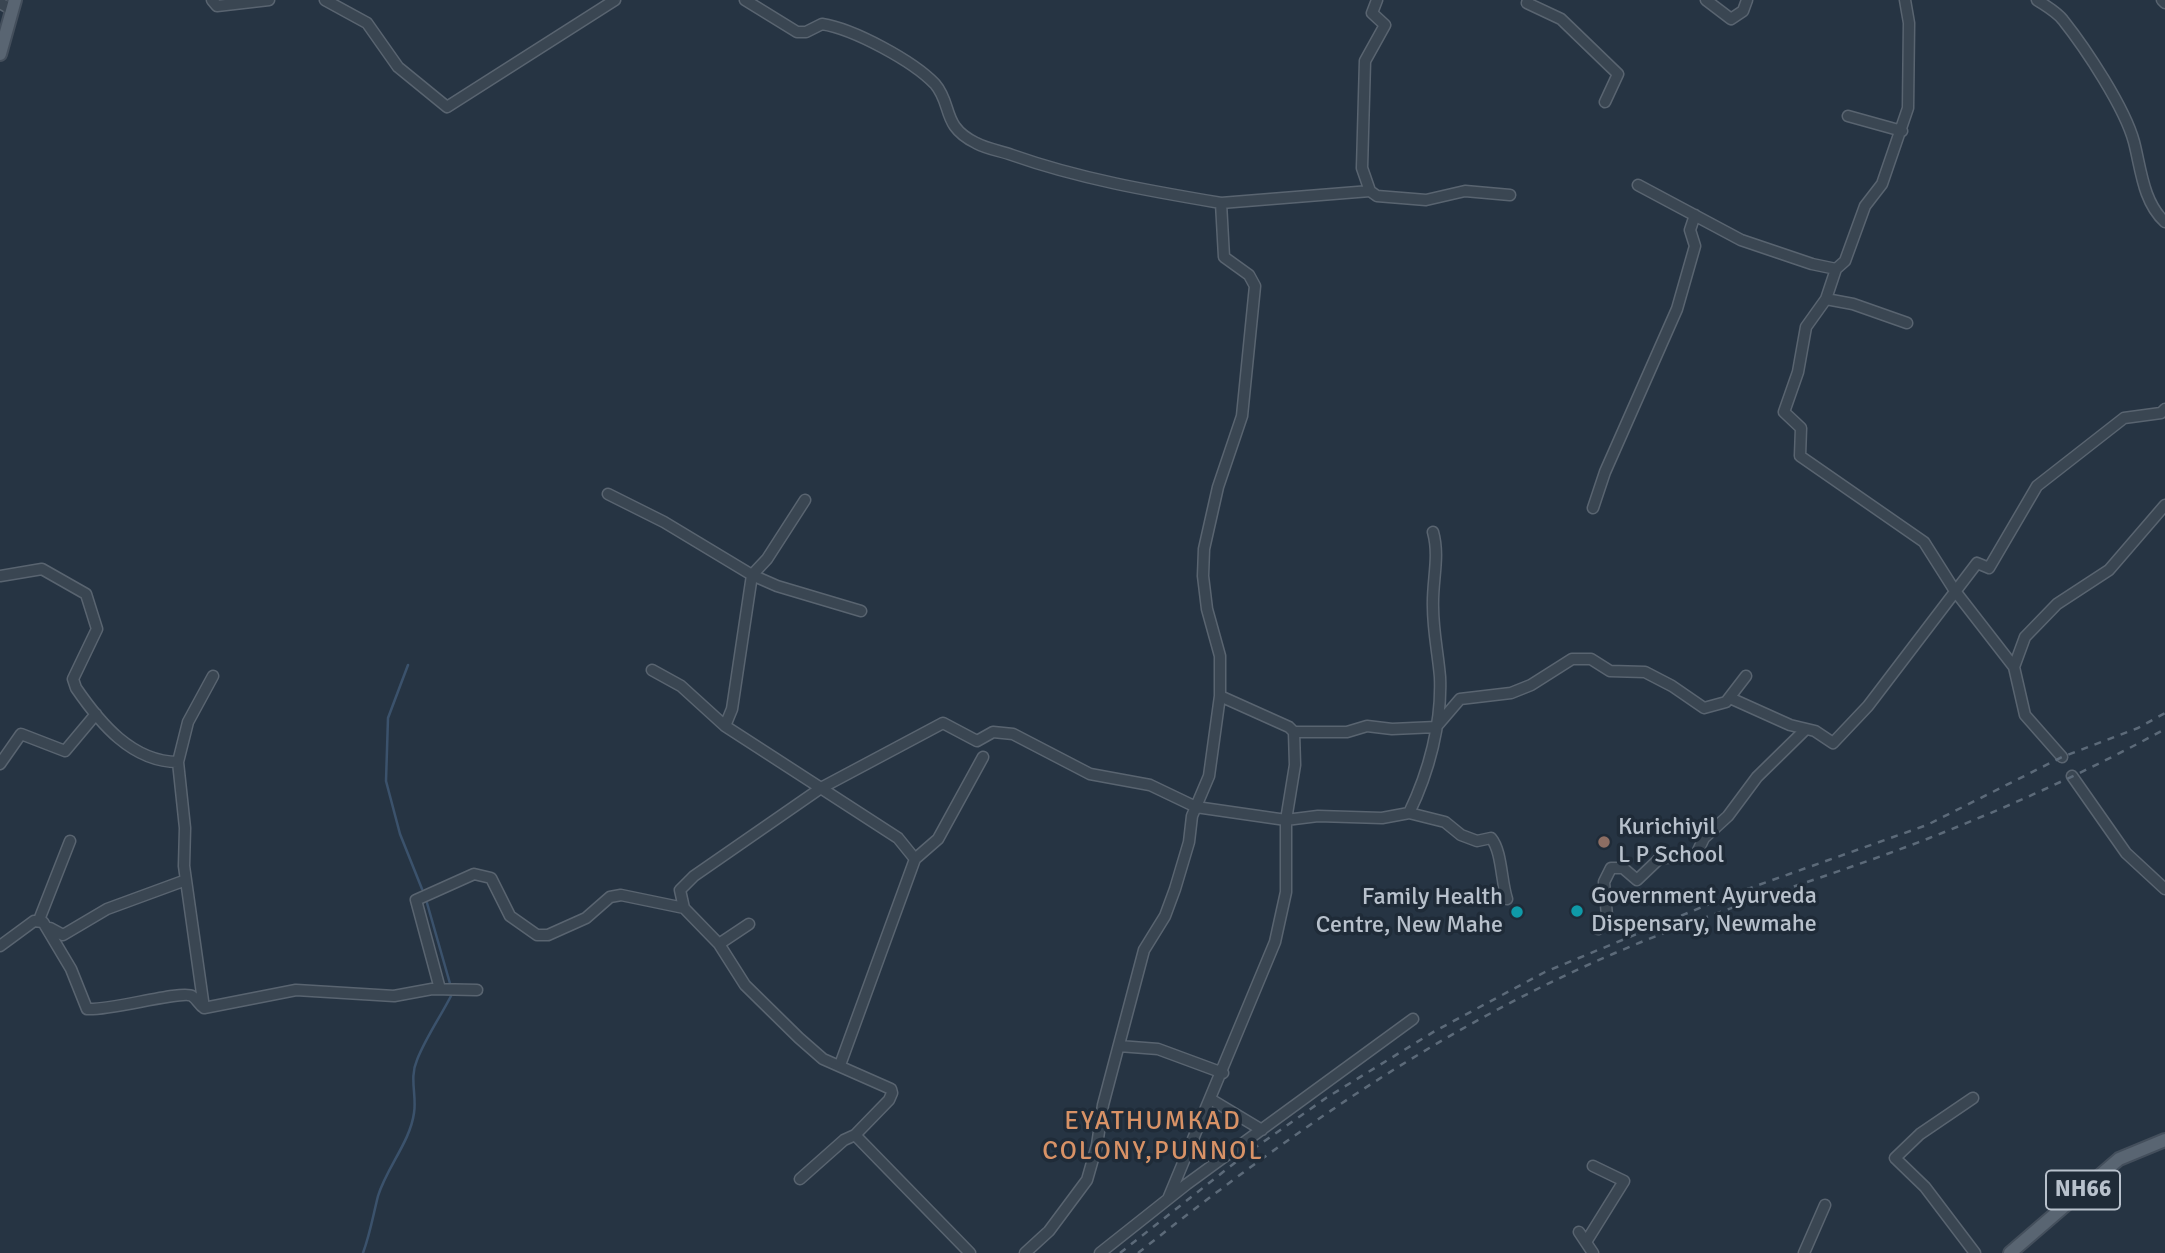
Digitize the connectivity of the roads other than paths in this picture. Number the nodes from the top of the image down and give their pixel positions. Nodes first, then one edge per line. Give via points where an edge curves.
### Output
1 (212, 0) edge
2 (270, 0) edge
3 (325, 0) edge
4 (615, 0) edge
5 (745, 0) edge
6 (1377, 0) edge
7 (1528, 0) edge
8 (1706, 0) edge
9 (1747, 0) edge
10 (1905, 0) edge
11 (2038, 0) edge
12 (0, 3) edge
13 (14, 5) edge
14 (0, 54) edge
15 (1605, 102) dead end
16 (1848, 116) dead end
17 (1902, 131) junction
18 (1638, 185) dead end
19 (1370, 191) junction
20 (1510, 195) dead end
21 (1221, 203) junction
22 (1695, 215) junction
23 (2165, 222) edge
24 (1836, 269) junction
25 (1826, 299) junction
26 (1907, 323) dead end
27 (2165, 409) edge
28 (608, 494) dead end
29 (805, 500) dead end
30 (2165, 505) edge
31 (1593, 508) dead end
32 (1433, 532) dead end
33 (752, 575) junction
34 (0, 576) edge
35 (1955, 591) junction
36 (861, 611) dead end
37 (2014, 667) junction
38 (652, 670) dead end
39 (213, 676) dead end
40 (1746, 676) dead end
41 (1220, 696) junction
42 (1730, 698) junction
43 (96, 714) junction
44 (726, 726) junction
45 (1436, 727) junction
46 (1806, 729) junction
47 (1294, 732) junction
48 (983, 757) dead end
49 (2062, 757) dead end
50 (178, 762) junction
51 (0, 764) edge
52 (2072, 776) dead end
53 (821, 788) junction
54 (1196, 807) junction
55 (1409, 813) junction
56 (1286, 820) junction
57 (70, 841) dead end
58 (915, 859) junction
59 (186, 880) junction
60 (2165, 889) edge
61 (1507, 899) dead end
62 (684, 908) junction
63 (39, 920) junction
64 (749, 924) dead end
65 (50, 928) junction
66 (1598, 929) dead end
67 (719, 944) junction
68 (0, 946) edge
69 (448, 989) junction
70 (477, 990) dead end
71 (204, 1008) junction
72 (1413, 1020) dead end
73 (1119, 1046) junction
74 (840, 1065) junction
75 (1223, 1073) junction
76 (1973, 1098) dead end
77 (1212, 1100) junction
78 (1262, 1130) junction
79 (855, 1135) junction
80 (2165, 1140) edge
81 (1593, 1166) dead end
82 (800, 1179) dead end
83 (1168, 1199) junction
84 (1825, 1205) dead end
85 (1579, 1232) dead end
86 (1586, 1242) junction
87 (970, 1253) edge
88 (1024, 1253) edge
89 (1100, 1253) edge
90 (1593, 1253) edge
91 (1804, 1253) edge
92 (1975, 1253) edge
93 (2010, 1253) edge

1 - 2 street via 217,6
3 - 4 street via 367,23 398,66 447,107
5 - 21 street via 797,32 822,24 857,35 920,72 937,86 948,120 976,143 1053,170
6 - 19 street via 1372,13 1385,24 1364,61 1362,87 1362,168
7 - 15 street via 1561,19 1618,74
8 - 9 street via 1731,19 1743,11
10 - 17 street via 1910,85
11 - 23 street via 2062,18 2125,116 2141,178
12 - 13 street
13 - 14 main road
16 - 17 street
17 - 24 street via 1882,184 1864,206 1845,261
18 - 22 street
19 - 20 street via 1377,196 1426,200 1465,191
19 - 21 street
21 - 41 street via 1224,257 1249,275 1255,286 1242,416 1218,487 1204,549 1207,609 1220,656
22 - 24 street via 1741,240
22 - 31 street via 1690,230 1695,246 1677,309
24 - 25 street
25 - 26 street
25 - 35 street via 1806,327 1798,372 1784,412 1801,428 1800,456 1924,542
27 - 35 street via 2124,418 2037,486 1989,568 1977,563
28 - 33 street
29 - 33 street
30 - 37 street via 2109,570 2057,604 2025,637
32 - 45 street via 1438,549 1432,588 1433,632 1440,678
33 - 36 street
33 - 44 street
34 - 43 street via 42,569 86,594 97,629 73,679
35 - 37 street
35 - 46 street via 1868,706 1833,743
37 - 49 street via 2025,715
38 - 44 street via 681,686
39 - 50 street via 188,722
40 - 42 street
41 - 47 street
41 - 54 street via 1209,776
42 - 45 street via 1704,708 1645,672 1610,671 1591,659 1572,659 1511,693 1460,699
42 - 46 street
43 - 50 street via 131,747 156,760
43 - 51 street via 65,751 21,734
44 - 53 street
45 - 47 street
45 - 55 street via 1429,769
46 - 66 street via 1704,838 1695,857 1660,858 1637,880 1623,868 1611,868 1604,882 1607,916
47 - 56 street via 1295,765
48 - 58 street via 938,839
50 - 59 street
52 - 60 street via 2126,853
53 - 54 street via 943,723 977,741 993,732 1013,734 1090,775 1150,785
53 - 58 street via 898,838
53 - 62 street via 687,882 680,890
54 - 56 street
54 - 73 street via 1175,889 1144,950
55 - 56 street
55 - 61 street via 1445,822 1477,841 1491,838 1498,846
56 - 75 street via 1286,892 1275,942
57 - 63 street
58 - 74 street
59 - 65 street via 107,909 63,935
59 - 71 street
62 - 67 street
62 - 69 street via 621,895 610,897 586,918 548,935 537,934 510,916 491,878 474,874 416,900
63 - 65 street
63 - 68 street
64 - 67 street
65 - 71 street via 87,1009 180,994 192,996
67 - 74 street via 745,985 767,1008 823,1059
69 - 70 street
69 - 71 street via 394,996 296,990
72 - 78 street
73 - 75 street via 1158,1049
73 - 88 street via 1087,1180 1049,1231
74 - 79 street via 892,1093
75 - 77 street
76 - 92 street via 1895,1158 1925,1187
77 - 78 street
77 - 83 street
78 - 83 street
79 - 82 street
79 - 87 street
80 - 93 main road, NH66 via 2119,1159
81 - 86 street via 1624,1181
83 - 89 street
84 - 91 street
85 - 86 street
86 - 90 street

